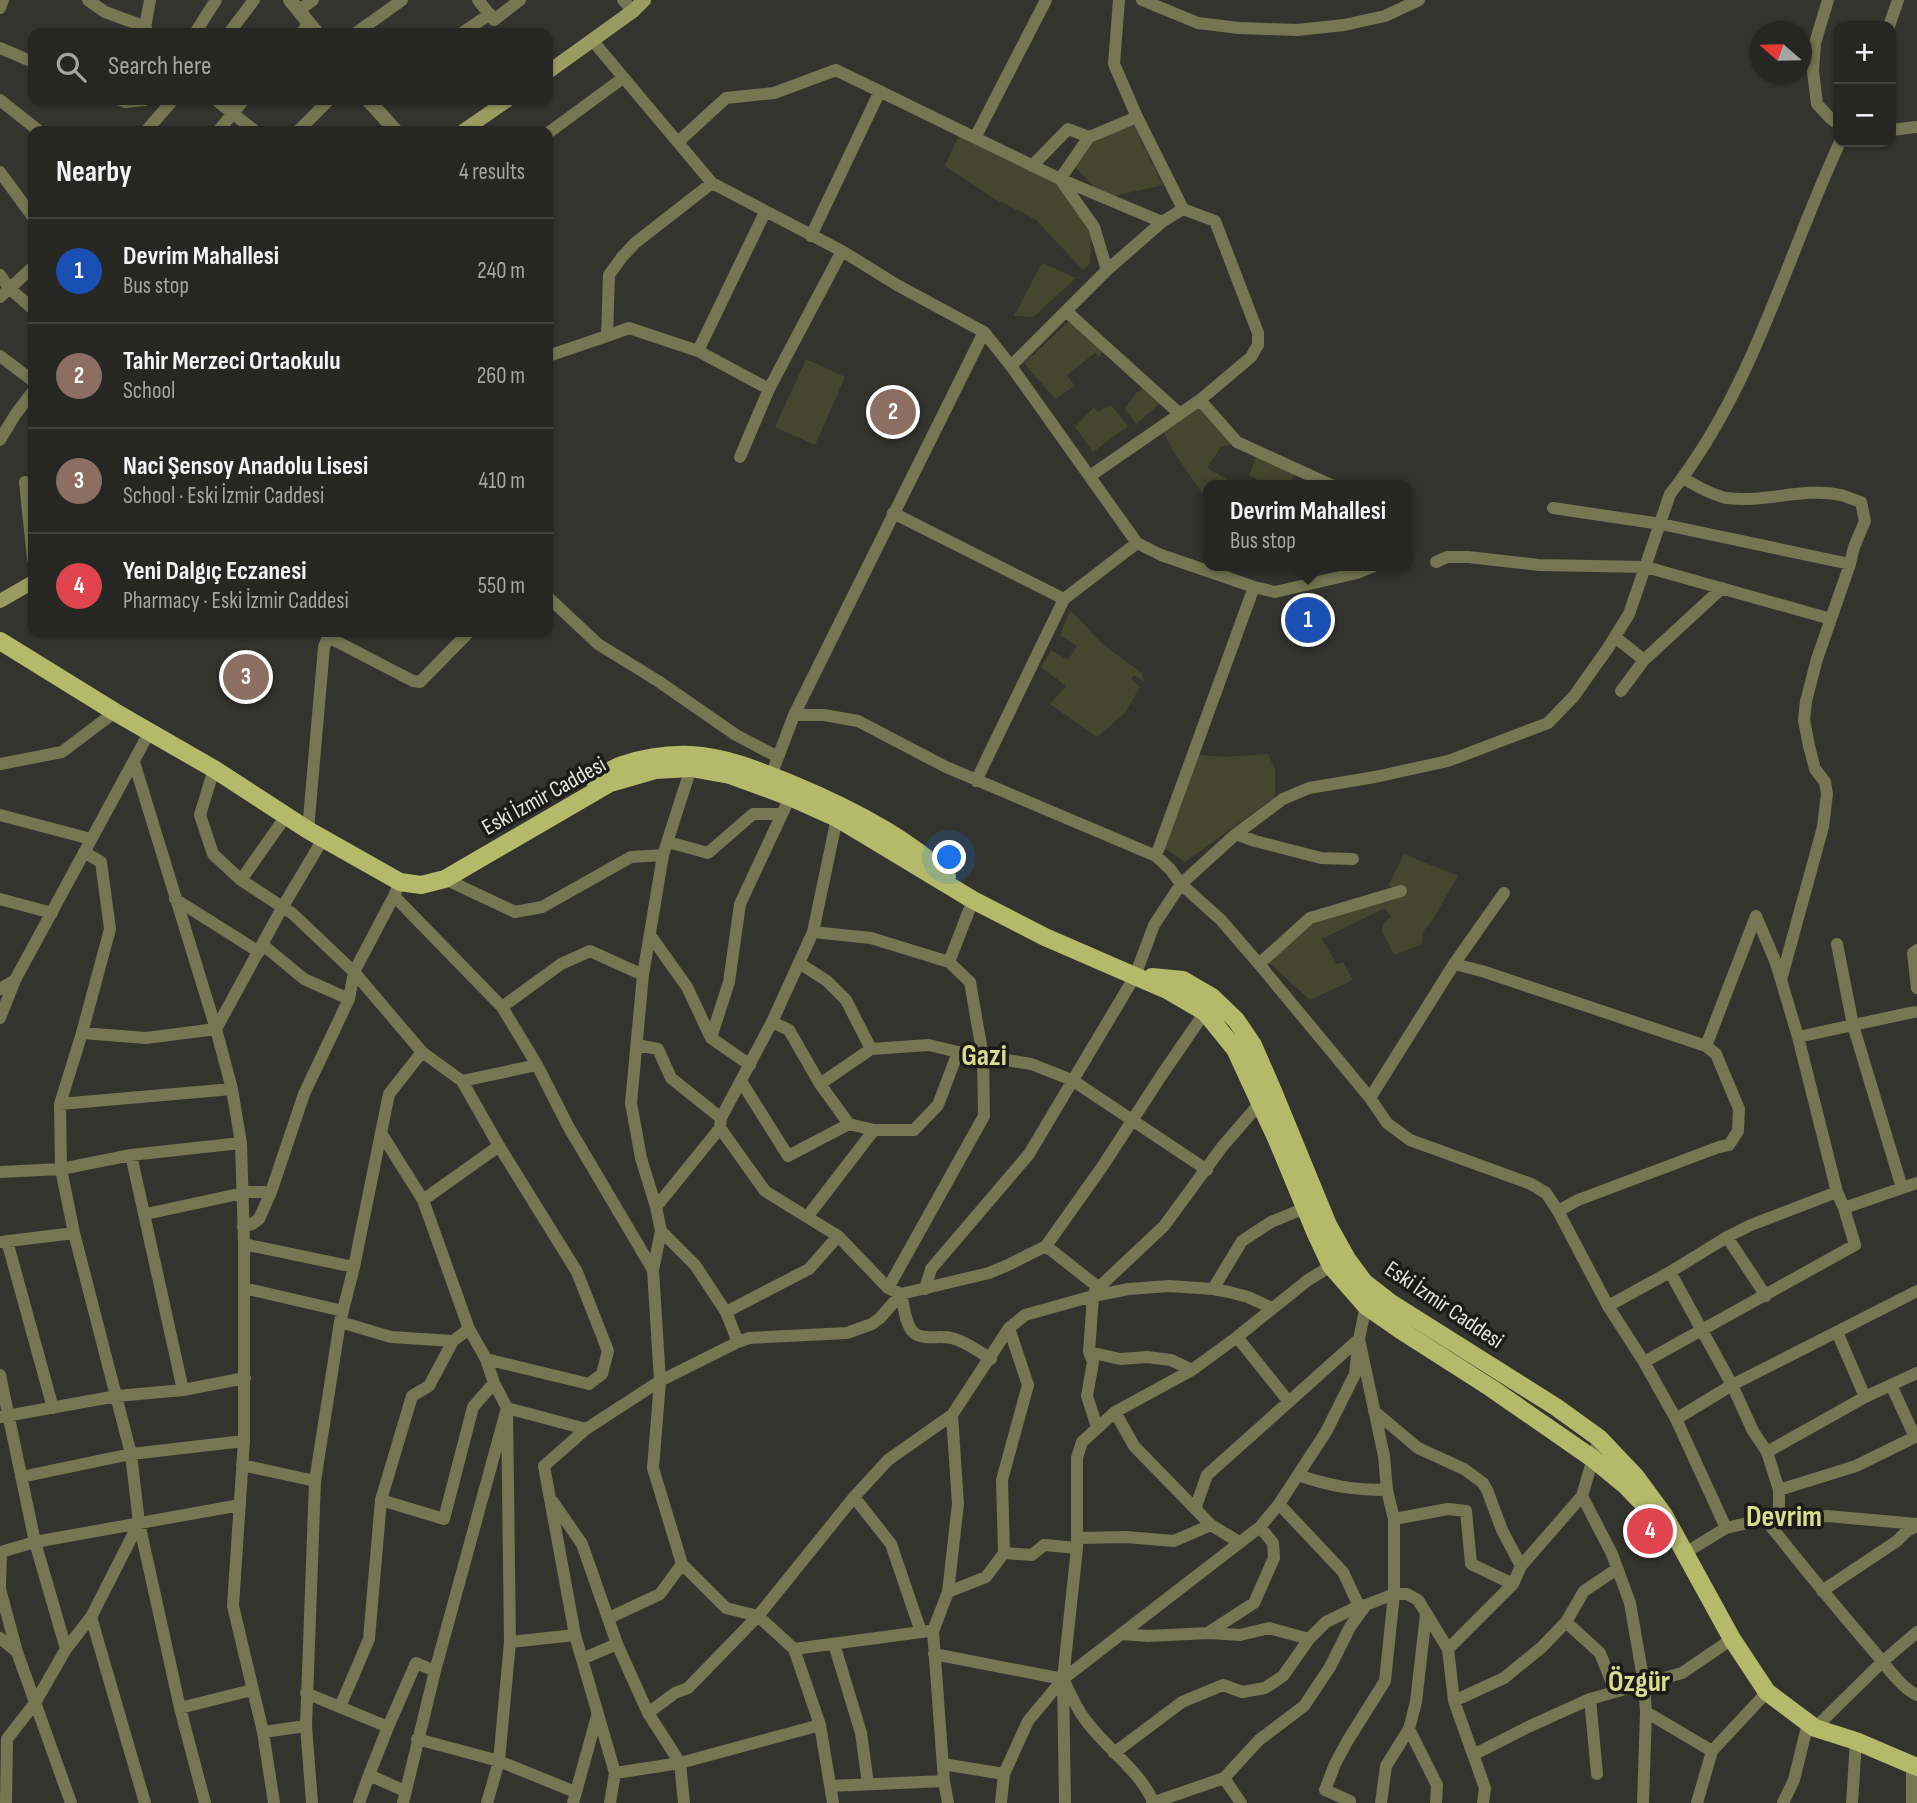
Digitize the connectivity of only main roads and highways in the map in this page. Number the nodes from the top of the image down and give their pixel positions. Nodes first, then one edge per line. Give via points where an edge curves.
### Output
1 (644, 0) edge
2 (628, 6) edge
3 (553, 68) edge
4 (501, 105) edge
5 (470, 126) edge
6 (28, 585) edge
7 (0, 601) edge
8 (0, 641) edge
9 (768, 782) junction
10 (838, 811) junction
11 (397, 889) junction
12 (1135, 976) junction
13 (1671, 1529) junction
14 (1914, 1765) edge

1 - 2 main road
2 - 3 main road
4 - 5 main road
6 - 7 main road
8 - 11 main road, Eski İzmir Caddesi via 214,769
9 - 10 main road
9 - 10 main road, Eski İzmir Caddesi via 790,797
9 - 11 main road, Eski İzmir Caddesi via 691,768 655,771 610,783 445,879
9 - 11 main road via 719,758 688,755 620,766
10 - 12 main road, Eski İzmir Caddesi via 973,900
12 - 13 main road, Eski İzmir Caddesi via 1205,1012 1235,1049 1331,1266 1366,1306 1592,1458
12 - 13 main road, Eski İzmir Caddesi via 1183,980 1212,997 1236,1020 1253,1045 1328,1225 1364,1282 1599,1438 1636,1477
13 - 14 main road, Eski İzmir Caddesi via 1732,1639 1768,1692 1812,1726

